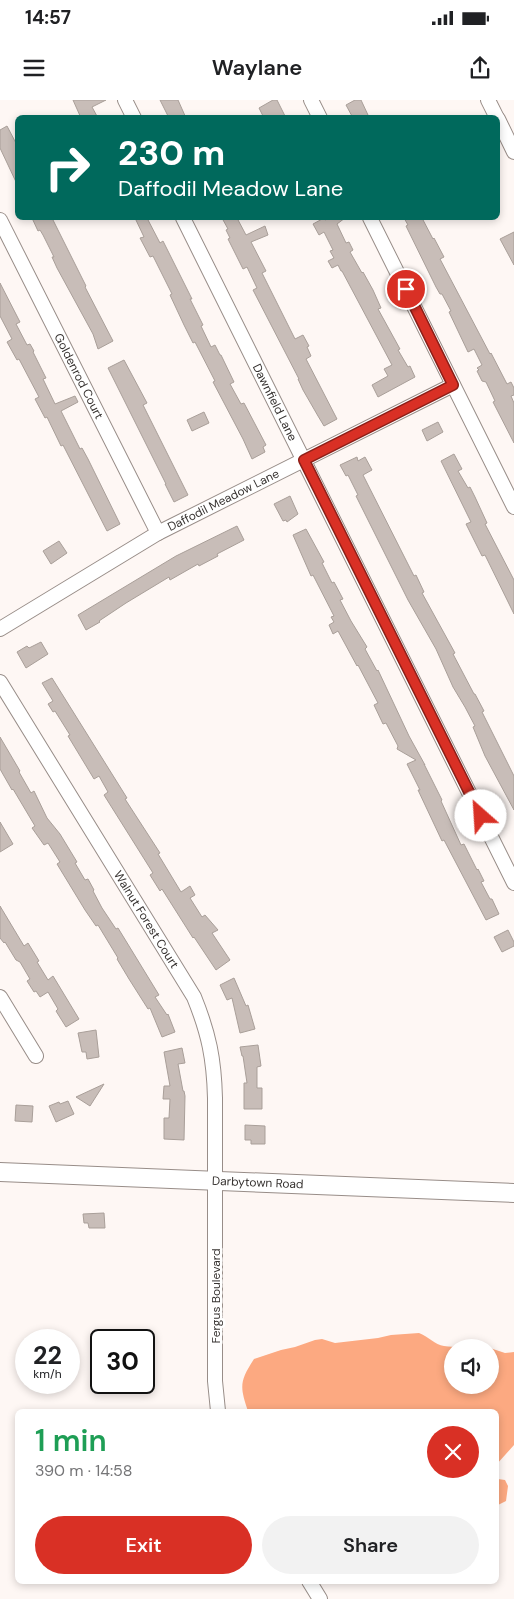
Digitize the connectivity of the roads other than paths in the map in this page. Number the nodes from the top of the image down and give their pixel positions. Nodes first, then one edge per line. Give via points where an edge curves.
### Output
1 (125, 100) edge
2 (311, 100) edge
3 (488, 100) edge
4 (132, 115) edge
5 (318, 115) edge
6 (496, 115) edge
7 (500, 124) edge
8 (514, 152) edge
9 (0, 220) edge
10 (184, 220) edge
11 (371, 220) edge
12 (453, 385) junction
13 (304, 460) junction
14 (514, 507) edge
15 (158, 533) junction
16 (0, 629) edge
17 (0, 682) edge
18 (514, 883) edge
19 (0, 997) edge
20 (36, 1056) dead end
21 (0, 1172) edge
22 (216, 1181) junction
23 (514, 1192) edge
24 (218, 1409) edge
25 (311, 1584) edge
26 (320, 1599) edge

1 - 4 street
2 - 5 street
3 - 6 street
7 - 8 street
9 - 15 street, Goldenrod Court
10 - 13 street, Dawnfield Lane
11 - 12 street
12 - 13 street, Daffodil Meadow Lane
12 - 14 street
13 - 15 street, Daffodil Meadow Lane
13 - 18 street, Dawnfield Lane
15 - 16 street, Daffodil Meadow Lane
17 - 22 street, Walnut Forest Court via 194,997 213,1058
19 - 20 street
21 - 22 main road, Darbytown Road
22 - 23 main road, Darbytown Road
22 - 24 street, Fergus Boulevard via 215,1381
25 - 26 street

